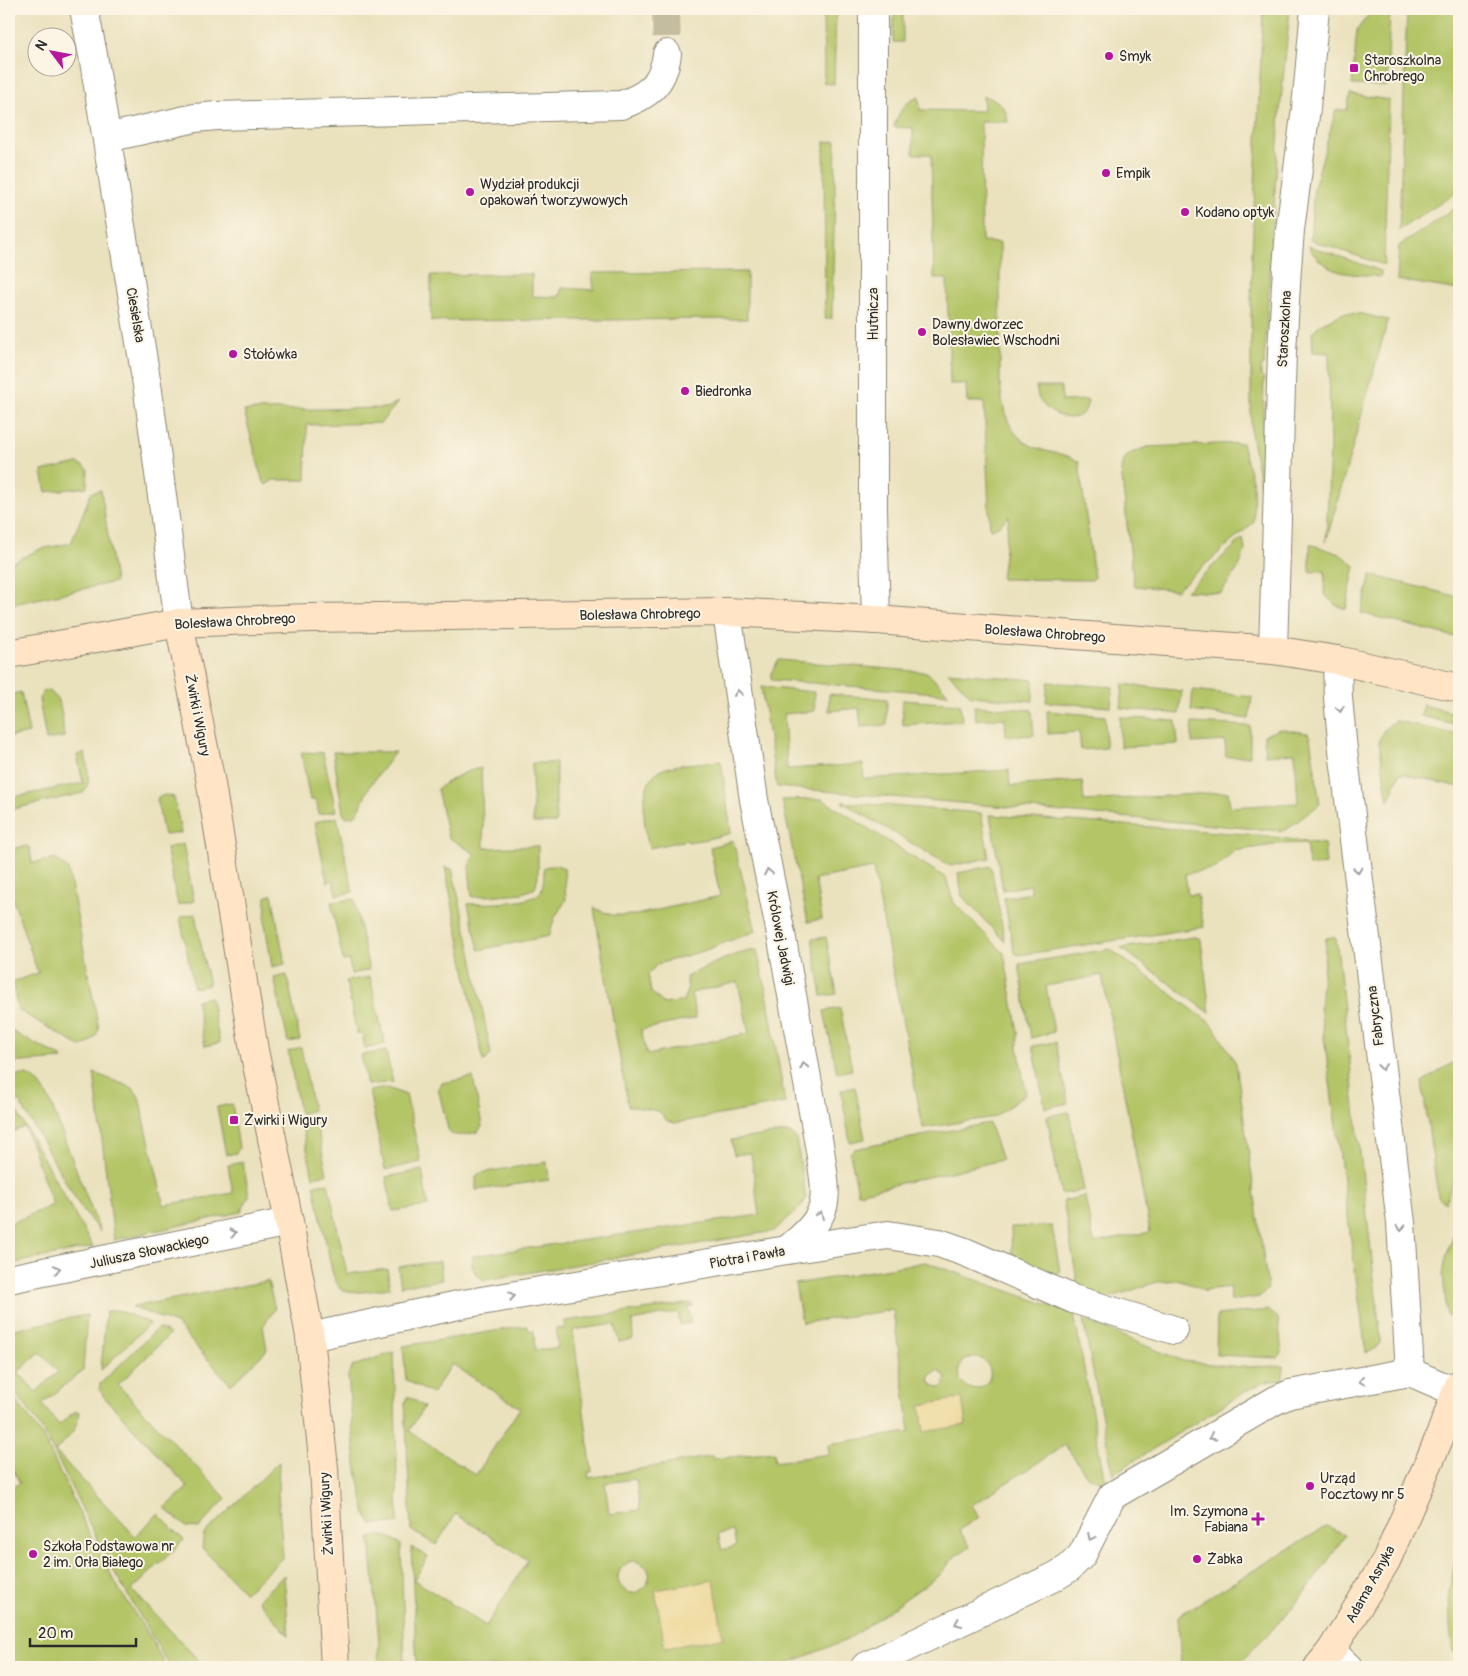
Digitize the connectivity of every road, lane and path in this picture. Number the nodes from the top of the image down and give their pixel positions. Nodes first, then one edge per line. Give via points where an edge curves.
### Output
1 (84, 9) edge
2 (873, 9) edge
3 (1315, 9) edge
4 (666, 54) tunnel mouth
5 (107, 138) junction
6 (727, 612) junction
7 (876, 620) junction
8 (179, 622) junction
9 (1274, 650) junction
10 (9, 654) edge
11 (1337, 660) junction
12 (1459, 688) edge
13 (289, 1222) junction
14 (787, 1250) junction
15 (9, 1279) edge
16 (1174, 1330) dead end
17 (310, 1337) junction
18 (1410, 1372) junction
19 (1458, 1389) edge
20 (1332, 1662) edge
21 (335, 1667) edge
22 (865, 1667) edge

1 - 5 street, Ciesielska
2 - 7 street, Hutnicza
3 - 9 street, Staroszkolna via 1287,268
4 - 5 street via 663,73 650,90 642,97 621,105 217,116
5 - 8 street, Ciesielska via 146,383
6 - 7 street, Bolesława Chrobrego
6 - 8 street, Bolesława Chrobrego
14 -> 6 street, Królowej Jadwigi via 818,1221 825,1185 754,800
7 - 9 street, Bolesława Chrobrego
8 - 10 street, Bolesława Chrobrego
8 - 13 street, Żwirki i Wigury via 205,751 254,1050
9 - 11 street, Bolesława Chrobrego
11 - 12 street
11 -> 18 street, Fabryczna via 1343,750 1401,1223
15 -> 13 street, Juliusza Słowackiego
13 - 17 street, Żwirki i Wigury
14 - 16 street, Piotra i Pawła via 888,1235 939,1243 1073,1299
17 -> 14 street, Piotra i Pawła via 464,1304
17 - 21 street, Żwirki i Wigury via 324,1468
18 - 19 street
18 -> 22 street via 1290,1394 1276,1400 1112,1496 1082,1555 1069,1568
19 - 20 street, Adama Asnyka via 1386,1561

